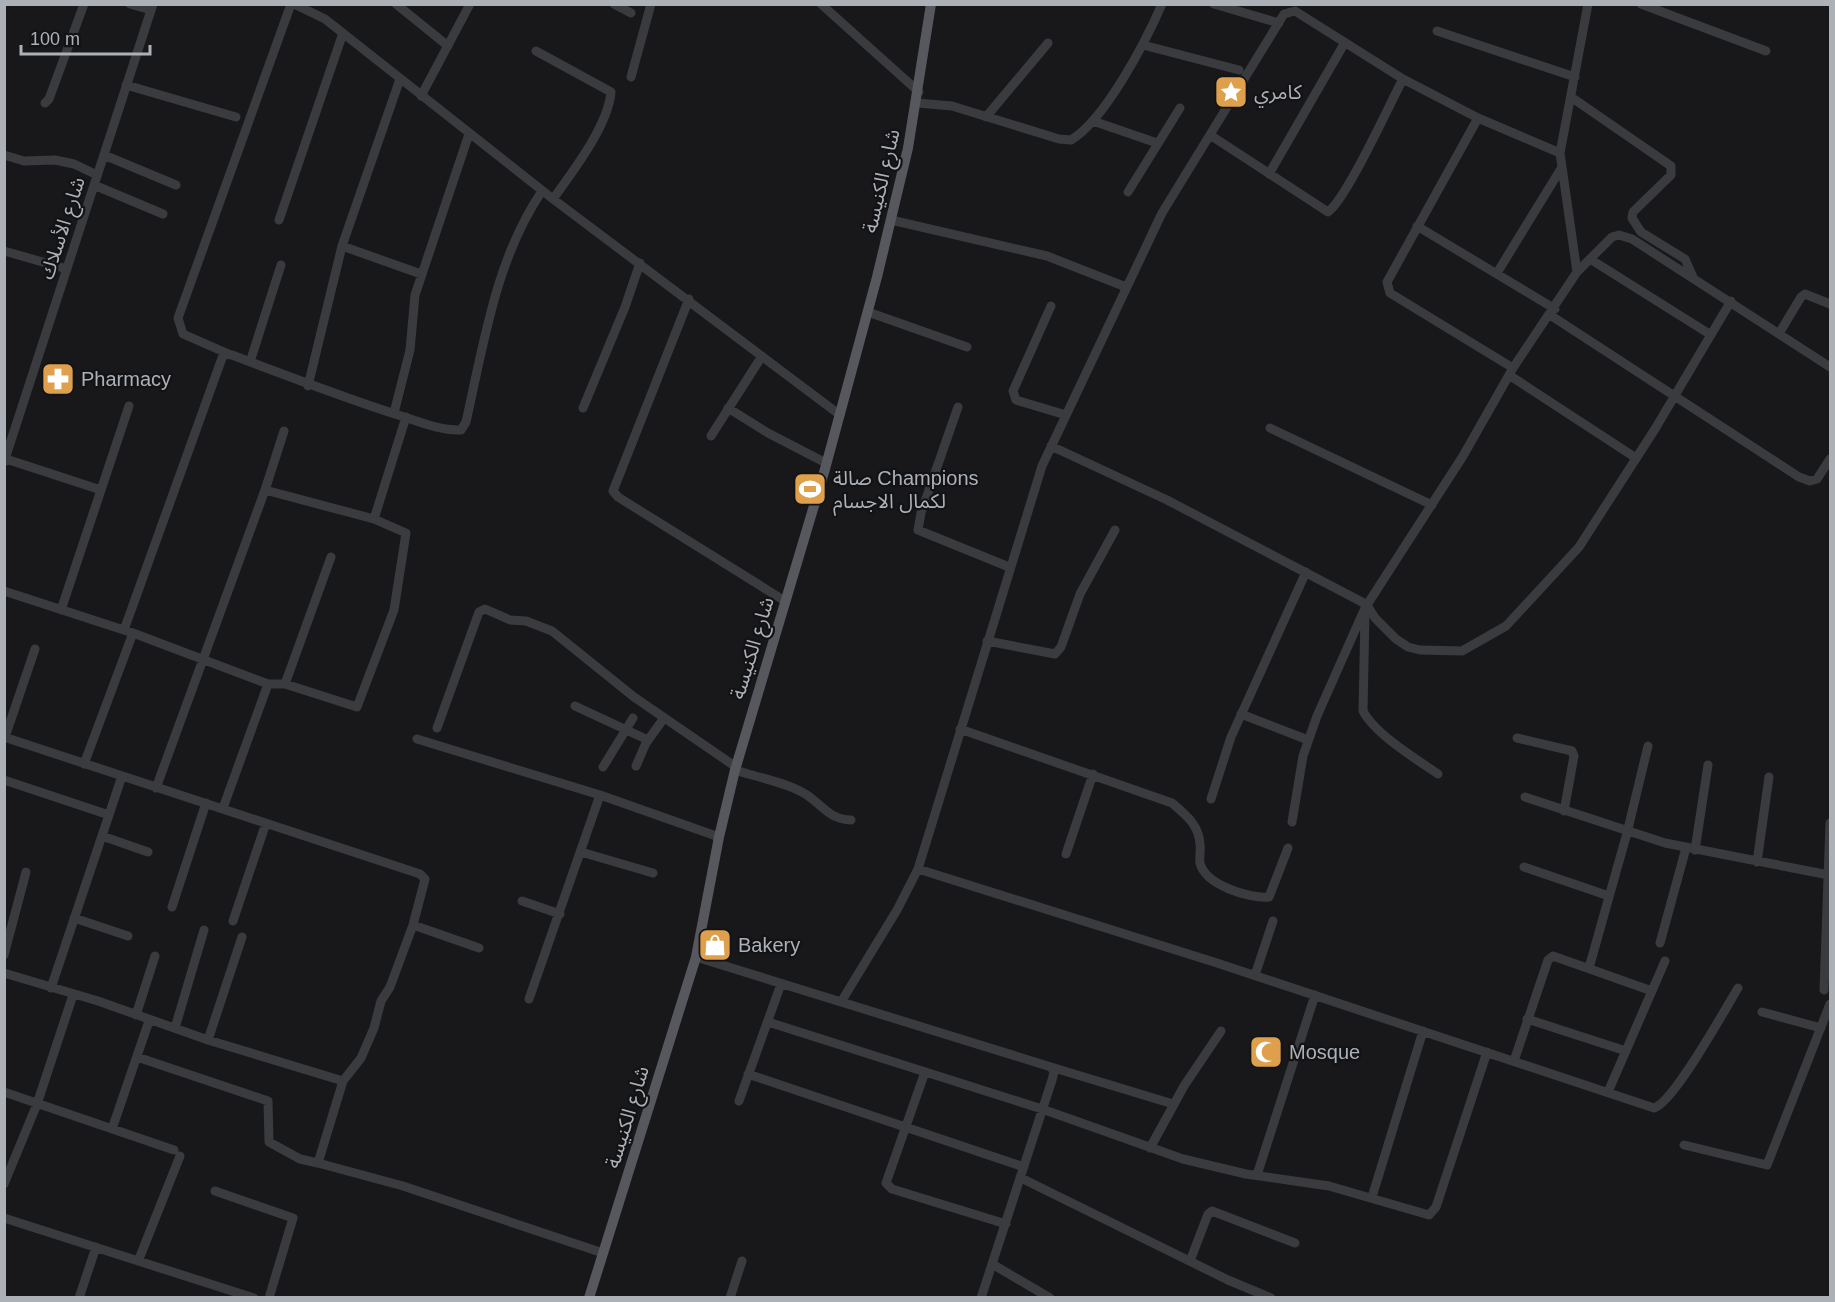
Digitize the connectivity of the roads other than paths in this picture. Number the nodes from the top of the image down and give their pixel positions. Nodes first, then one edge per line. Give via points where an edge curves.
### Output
1 (84, 4) edge
2 (130, 4) edge
3 (293, 4) edge
4 (396, 4) edge
5 (479, 4) edge
6 (614, 4) edge
7 (651, 4) edge
8 (821, 4) edge
9 (931, 4) edge
10 (1162, 4) edge
11 (1214, 4) edge
12 (1588, 4) edge
13 (1641, 4) edge
14 (152, 8) edge
15 (468, 8) edge
16 (631, 13) dead end
17 (1278, 23) junction
18 (1437, 31) dead end
19 (342, 33) junction
20 (1048, 43) dead end
21 (1344, 44) junction
22 (1143, 45) junction
23 (448, 46) junction
24 (536, 51) dead end
25 (1766, 51) dead end
26 (1239, 70) dead end
27 (631, 77) dead end
28 (1575, 77) junction
29 (400, 79) junction
30 (1403, 79) junction
31 (126, 85) junction
32 (421, 96) junction
33 (918, 97) junction
34 (1571, 97) junction
35 (45, 103) dead end
36 (1180, 108) dead end
37 (236, 117) dead end
38 (986, 117) junction
39 (1478, 118) junction
40 (1093, 121) junction
41 (469, 134) junction
42 (1210, 135) junction
43 (1157, 143) junction
44 (1560, 153) junction
45 (4, 155) edge
46 (104, 155) junction
47 (1562, 167) junction
48 (97, 174) junction
49 (1269, 174) junction
50 (94, 185) junction
51 (176, 185) dead end
52 (542, 190) junction
53 (1128, 192) dead end
54 (554, 199) junction
55 (163, 214) dead end
56 (279, 220) dead end
57 (891, 220) junction
58 (1417, 226) junction
59 (342, 246) junction
60 (4, 251) edge
61 (1590, 259) junction
62 (640, 263) junction
63 (280, 265) dead end
64 (67, 269) junction
65 (1578, 272) junction
66 (1497, 273) junction
67 (421, 274) junction
68 (1693, 277) junction
69 (1125, 287) junction
70 (689, 299) junction
71 (1731, 301) junction
72 (1830, 304) edge
73 (1051, 306) dead end
74 (868, 312) junction
75 (1552, 312) junction
76 (1780, 332) junction
77 (1711, 335) junction
78 (967, 347) dead end
79 (232, 355) junction
80 (762, 356) junction
81 (250, 362) junction
82 (1830, 367) edge
83 (1511, 372) junction
84 (308, 386) junction
85 (1674, 396) junction
86 (129, 406) dead end
87 (958, 407) dead end
88 (583, 408) dead end
89 (729, 408) junction
90 (394, 413) junction
91 (840, 415) junction
92 (1066, 415) junction
93 (406, 417) junction
94 (1270, 428) dead end
95 (284, 431) dead end
96 (711, 436) dead end
97 (8, 439) edge
98 (1051, 446) junction
99 (1636, 458) junction
100 (1830, 459) edge
101 (5, 460) edge
102 (826, 463) junction
103 (100, 490) junction
104 (265, 490) junction
105 (1432, 505) junction
106 (374, 519) junction
107 (1115, 530) dead end
108 (330, 557) dead end
109 (1010, 567) junction
110 (1306, 572) junction
111 (4, 591) edge
112 (785, 601) junction
113 (1366, 607) junction
114 (61, 610) junction
115 (128, 632) junction
116 (987, 641) junction
117 (35, 649) dead end
118 (202, 661) junction
119 (268, 684) junction
120 (285, 684) junction
121 (575, 706) dead end
122 (1241, 714) junction
123 (633, 718) dead end
124 (664, 718) junction
125 (437, 728) dead end
126 (626, 729) junction
127 (960, 729) junction
128 (5, 737) edge
129 (1517, 738) dead end
130 (417, 740) dead end
131 (648, 740) junction
132 (1308, 740) junction
133 (1648, 746) dead end
134 (84, 764) junction
135 (1708, 765) dead end
136 (636, 766) dead end
137 (603, 767) dead end
138 (735, 769) junction
139 (1093, 774) junction
140 (1438, 774) dead end
141 (122, 776) junction
142 (1769, 777) dead end
143 (4, 780) edge
144 (156, 788) junction
145 (600, 795) junction
146 (1525, 796) dead end
147 (1211, 799) dead end
148 (206, 803) junction
149 (223, 808) junction
150 (1564, 811) junction
151 (109, 815) junction
152 (851, 820) dead end
153 (1293, 822) dead end
154 (266, 823) junction
155 (1830, 823) edge
156 (1627, 833) junction
157 (102, 836) junction
158 (719, 837) junction
159 (1288, 848) dead end
160 (1691, 849) junction
161 (148, 852) dead end
162 (581, 852) junction
163 (1066, 854) dead end
164 (1757, 862) junction
165 (1524, 867) dead end
166 (918, 869) junction
167 (26, 872) dead end
168 (653, 873) dead end
169 (1829, 875) junction
170 (1609, 896) junction
171 (522, 902) dead end
172 (172, 907) dead end
173 (560, 914) junction
174 (74, 918) junction
175 (234, 921) dead end
176 (1273, 921) dead end
177 (413, 925) junction
178 (204, 930) dead end
179 (128, 936) dead end
180 (242, 936) dead end
181 (1660, 943) dead end
182 (479, 948) dead end
183 (4, 955) edge
184 (155, 956) dead end
185 (696, 957) junction
186 (1665, 962) dead end
187 (1589, 968) junction
188 (4, 973) edge
189 (1255, 975) junction
190 (781, 984) junction
191 (51, 988) junction
192 (1738, 988) dead end
193 (1824, 990) dead end
194 (1652, 991) junction
195 (73, 995) junction
196 (1315, 995) junction
197 (529, 999) dead end
198 (841, 1002) junction
199 (1830, 1004) edge
200 (1762, 1012) dead end
201 (136, 1014) junction
202 (1527, 1019) junction
203 (149, 1021) junction
204 (768, 1022) junction
205 (175, 1028) junction
206 (1821, 1028) junction
207 (1221, 1031) dead end
208 (1423, 1031) junction
209 (208, 1040) junction
210 (1626, 1051) junction
211 (1487, 1052) junction
212 (137, 1057) junction
213 (1514, 1061) junction
214 (1051, 1067) junction
215 (925, 1072) junction
216 (748, 1074) junction
217 (343, 1081) junction
218 (4, 1092) edge
219 (1608, 1092) junction
220 (739, 1101) dead end
221 (38, 1104) junction
222 (1173, 1104) junction
223 (1042, 1110) junction
224 (904, 1127) junction
225 (112, 1129) junction
226 (1684, 1145) dead end
227 (1150, 1148) junction
228 (318, 1163) junction
229 (1024, 1167) junction
230 (1257, 1175) junction
231 (1021, 1178) junction
232 (4, 1185) edge
233 (215, 1191) dead end
234 (1372, 1197) junction
235 (4, 1218) edge
236 (1006, 1224) junction
237 (1295, 1243) dead end
238 (96, 1247) junction
239 (603, 1253) junction
240 (139, 1259) junction
241 (742, 1261) dead end
242 (1190, 1261) junction
243 (992, 1264) junction
244 (234, 1295) edge
245 (79, 1298) edge
246 (255, 1298) edge
247 (269, 1298) edge
248 (589, 1298) edge
249 (730, 1298) edge
250 (981, 1298) edge
251 (1050, 1298) edge
252 (1271, 1298) edge

1 - 35 street
2 - 14 street
3 - 19 street via 317,14
3 - 79 street via 178,318 183,334
4 - 23 street
5 - 15 street
6 - 16 street
7 - 27 street
8 - 33 street
9 - 33 main road, شارع الكنيسة
10 - 22 street
11 - 17 street
12 - 28 street
13 - 25 street
14 - 31 street, شارع الأسلاك
15 - 23 street
17 - 21 street via 1287,12 1295,11
17 - 42 street
18 - 28 street
19 - 29 street
19 - 56 street
20 - 38 street
21 - 30 street
21 - 49 street
22 - 26 street
22 - 40 street
23 - 32 street
24 - 54 street via 611,92 591,142
28 - 34 street
29 - 32 street
29 - 59 street
30 - 39 street
30 - 49 street via 1334,208 1328,212
31 - 37 street
31 - 46 street, شارع الأسلاك
32 - 41 street
33 - 38 street
33 - 57 main road, شارع الكنيسة
34 - 44 street
34 - 68 street via 1671,166 1671,175 1633,212 1632,218 1641,232 1685,259
36 - 43 street
38 - 40 street via 1067,141 1080,135
39 - 44 street
39 - 58 street
40 - 43 street
41 - 52 street
41 - 67 street
42 - 49 street
42 - 69 street via 1162,213
43 - 53 street
44 - 47 street
45 - 48 street via 24,161 75,164
46 - 48 street, شارع الأسلاك
46 - 51 street
47 - 65 street
47 - 66 street
48 - 50 street, شارع الأسلاك
50 - 55 street
50 - 64 street, شارع الأسلاك
52 - 54 street
52 - 93 street via 524,218 505,262 466,422 461,430 451,430
54 - 62 street
57 - 69 street via 1047,256
57 - 74 main road, شارع الكنيسة
58 - 66 street
58 - 83 street via 1387,282 1390,293
59 - 67 street
59 - 84 street
60 - 64 street
61 - 65 street
61 - 68 street via 1619,234
61 - 77 street
62 - 70 street
62 - 88 street
63 - 81 street
64 - 97 street, شارع الأسلاك
65 - 75 street
66 - 75 street
67 - 90 street via 412,315 410,350
68 - 71 street
69 - 92 street
70 - 80 street
70 - 112 street via 613,491
71 - 76 street
71 - 77 street
72 - 76 street via 1805,294
73 - 92 street via 1013,391 1020,402
74 - 78 street
74 - 91 main road, شارع الكنيسة
75 - 83 street
75 - 85 street
76 - 82 street
77 - 85 street
79 - 81 street
79 - 115 street via 222,358
80 - 89 street
80 - 91 street
81 - 84 street
83 - 99 street
83 - 105 street
84 - 90 street
85 - 99 street
85 - 100 street via 1810,481 1817,479
86 - 103 street
87 - 109 street via 918,531
89 - 96 street
89 - 102 street
90 - 93 street
91 - 102 main road, شارع الكنيسة
92 - 98 street
93 - 106 street
94 - 105 street
95 - 104 street
97 - 101 street, شارع الأسلاك
98 - 109 street
98 - 110 street
99 - 113 street via 1579,547 1506,626 1492,636 1456,653 1420,650 1396,639
101 - 103 street
102 - 112 main road, شارع الكنيسة
103 - 114 street
104 - 106 street
104 - 118 street
105 - 113 street
106 - 120 street via 406,533 394,610 362,699 357,707 352,707
107 - 116 street via 1055,654
108 - 120 street
109 - 116 street
110 - 113 street
110 - 122 street
111 - 114 street
112 - 138 main road, شارع الكنيسة
113 - 132 street
113 - 140 street via 1362,711 1385,734
114 - 115 street
115 - 118 street
115 - 134 street
116 - 127 street
117 - 128 street
118 - 119 street
118 - 144 street
119 - 120 street
119 - 149 street
121 - 126 street
122 - 132 street
122 - 147 street
123 - 126 street
124 - 125 street via 581,658 552,631 485,609 479,612
124 - 131 street
124 - 138 street
126 - 131 street
126 - 137 street
127 - 139 street
127 - 166 street
128 - 134 street
129 - 150 street via 1572,751
130 - 145 street
131 - 136 street
132 - 153 street
133 - 156 street
134 - 141 street
135 - 160 street
138 - 152 street via 798,791 827,813
138 - 158 main road, شارع الكنيسة
139 - 159 street via 1172,802 1195,825 1200,835 1200,863 1224,888 1269,897
139 - 163 street
141 - 144 street
141 - 151 street
142 - 164 street
143 - 151 street
144 - 148 street
145 - 158 street
145 - 162 street
146 - 150 street
148 - 149 street
148 - 172 street
149 - 154 street
150 - 156 street
151 - 157 street
154 - 175 street
154 - 177 street via 420,874 425,879
155 - 169 street
156 - 160 street
156 - 170 street
157 - 161 street
157 - 174 street
158 - 185 main road, شارع الكنيسة
160 - 164 street
160 - 181 street
162 - 168 street
162 - 173 street
164 - 169 street
165 - 170 street
166 - 189 street
166 - 198 street
167 - 183 street
169 - 193 street
170 - 187 street
171 - 173 street
173 - 197 street
174 - 179 street
174 - 191 street
176 - 189 street
177 - 182 street
177 - 217 street via 361,1058
178 - 205 street
180 - 209 street
184 - 201 street
185 - 190 street
185 - 239 main road, شارع الكنيسة
186 - 194 street
187 - 194 street
187 - 202 street via 1553,956 1548,960
188 - 191 street
189 - 196 street
190 - 198 street
190 - 204 street
191 - 195 street
192 - 219 street via 1662,1106 1641,1105
194 - 210 street
195 - 201 street
195 - 221 street
196 - 208 street
196 - 230 street
198 - 214 street
199 - 206 street
200 - 206 street
201 - 203 street
202 - 210 street
202 - 213 street
203 - 205 street
203 - 212 street
204 - 215 street
204 - 216 street
205 - 209 street
206 - 226 street via 1767,1165
207 - 222 street
208 - 211 street
208 - 234 street
209 - 217 street
210 - 219 street
211 - 213 street
211 - 234 street via 1434,1213 1429,1215
212 - 225 street
212 - 228 street via 268,1101 269,1142 300,1159
213 - 219 street
214 - 222 street
214 - 223 street via 1054,1072
215 - 223 street
215 - 224 street
216 - 220 street
216 - 224 street
217 - 228 street
218 - 221 street
221 - 225 street
221 - 232 street
222 - 227 street
223 - 227 street
223 - 229 street
224 - 229 street
224 - 236 street via 886,1179 888,1187
225 - 240 street via 177,1153
227 - 230 street
228 - 239 street via 403,1186
229 - 231 street
230 - 234 street
231 - 236 street
231 - 242 street
233 - 247 street via 293,1218
235 - 238 street
236 - 243 street
237 - 242 street via 1212,1211
238 - 240 street
238 - 245 street
239 - 248 main road, شارع الكنيسة
240 - 244 street
241 - 249 street
242 - 252 street
243 - 250 street
243 - 251 street
244 - 246 street

